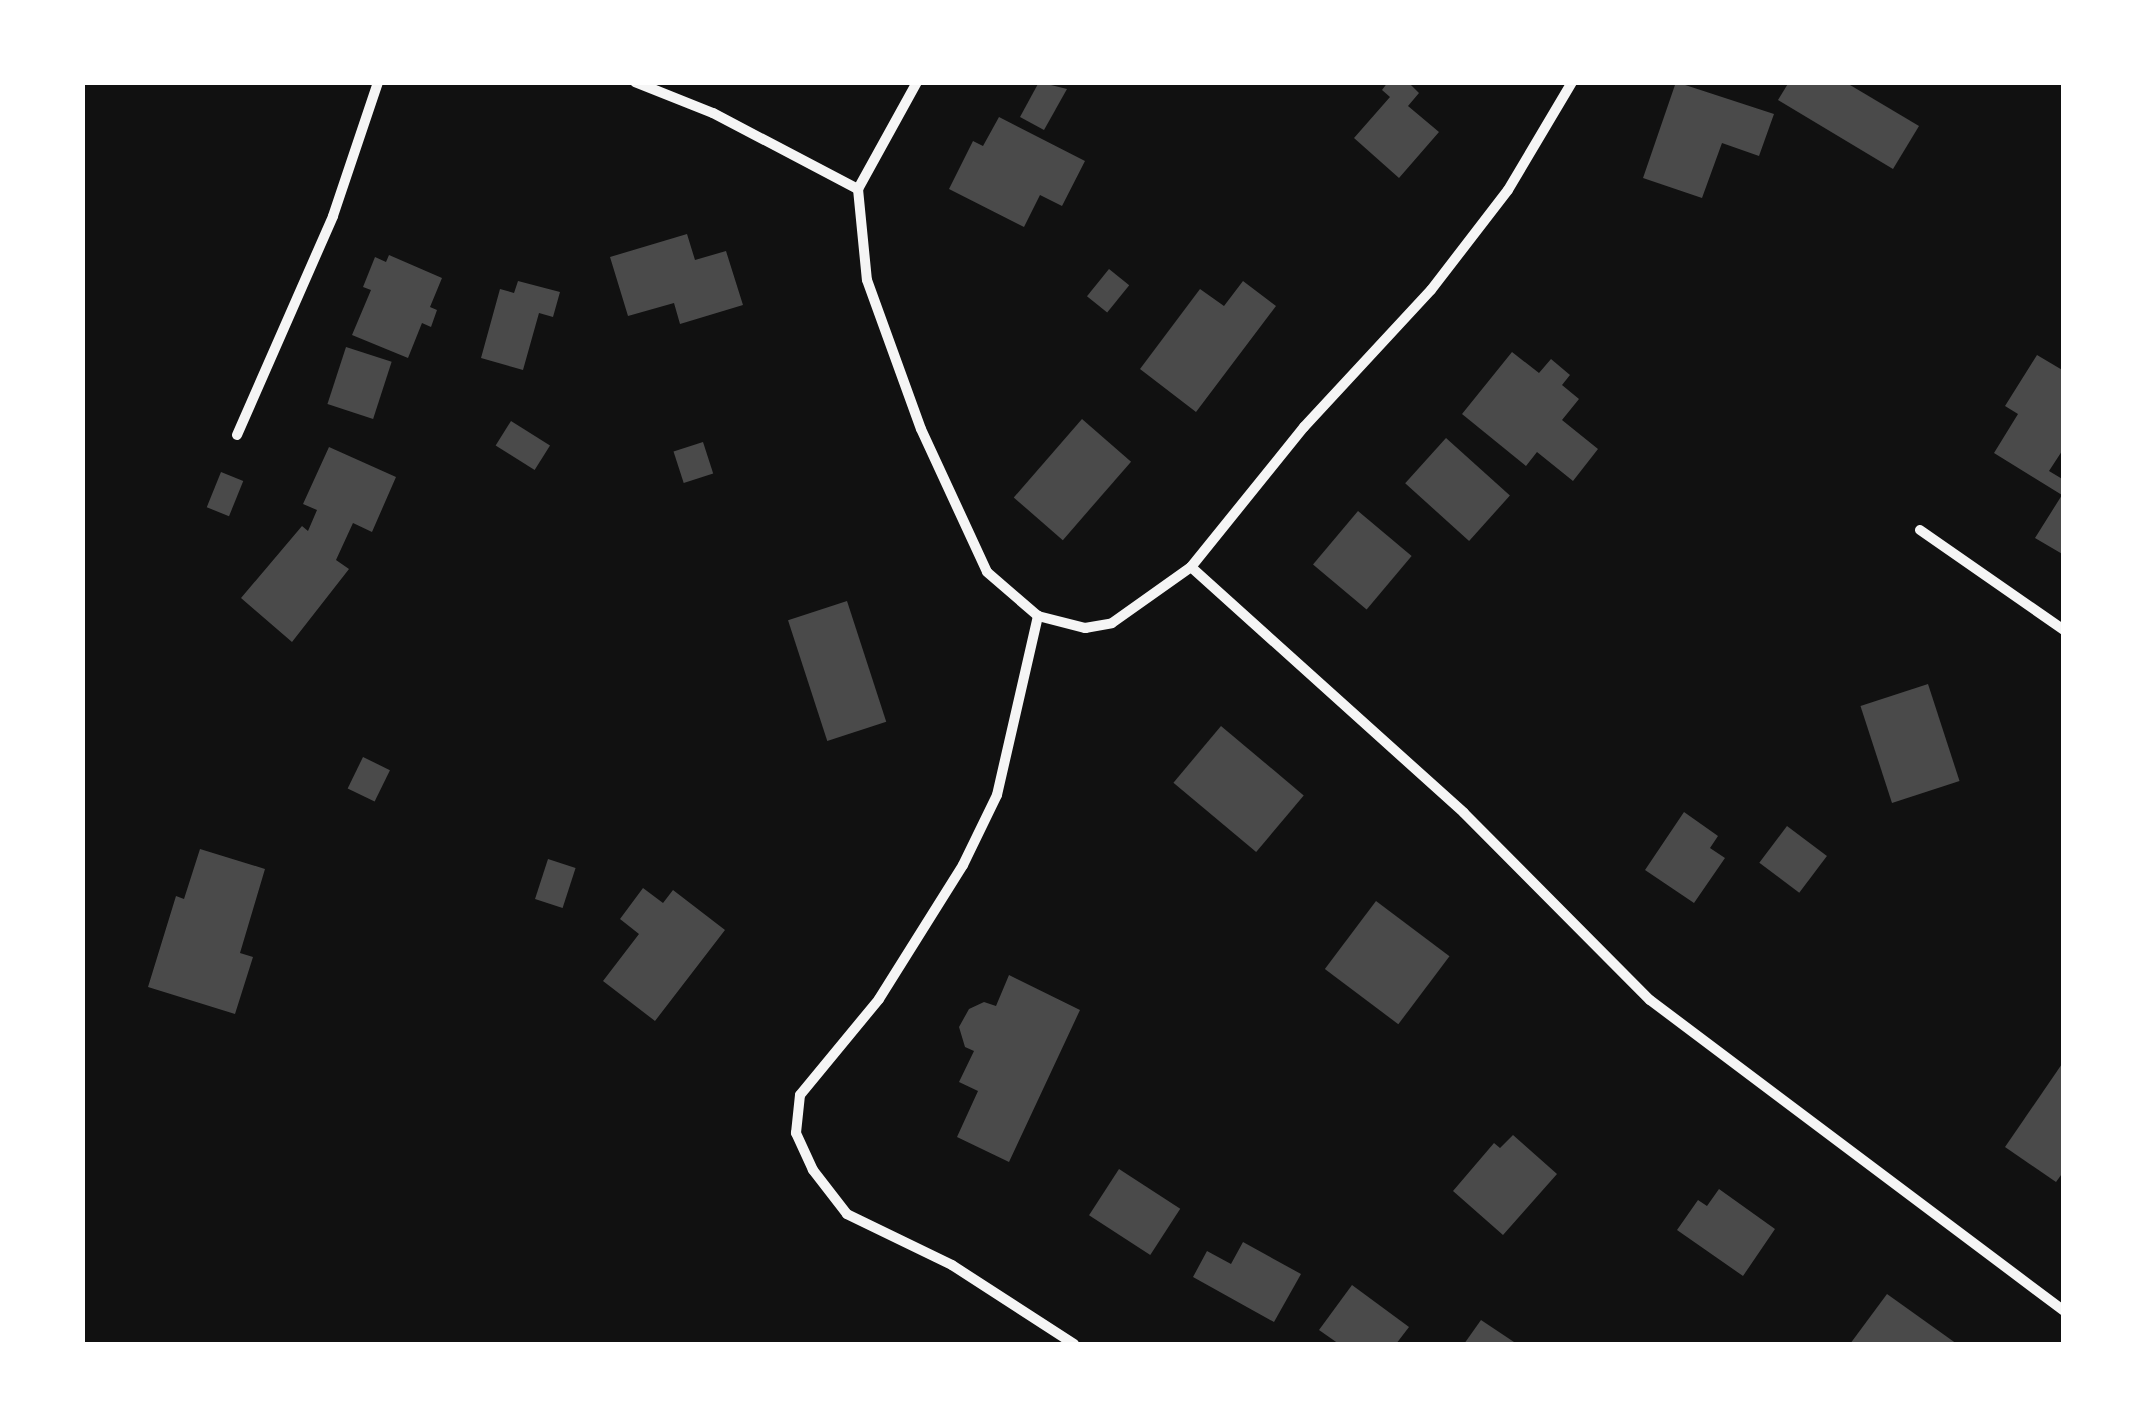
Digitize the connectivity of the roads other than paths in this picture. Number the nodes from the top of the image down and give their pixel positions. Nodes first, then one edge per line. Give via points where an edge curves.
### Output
1 (378, 82) edge
2 (634, 82) edge
3 (917, 82) edge
4 (1572, 82) edge
5 (858, 189) junction
6 (237, 435) dead end
7 (1920, 530) dead end
8 (1190, 566) junction
9 (1038, 616) junction
10 (2064, 630) edge
11 (2064, 1311) edge
12 (1074, 1344) edge

1 - 6 street via 333,216
2 - 5 street via 713,113
3 - 5 street
4 - 8 street via 1508,190 1430,290 1304,426
5 - 9 street via 867,280 921,428 987,572
7 - 10 street
8 - 9 street via 1112,623 1085,628
8 - 11 street via 1464,813 1650,1000
9 - 12 street via 996,795 963,865 879,999 800,1095 796,1132 813,1170 848,1214 952,1265

